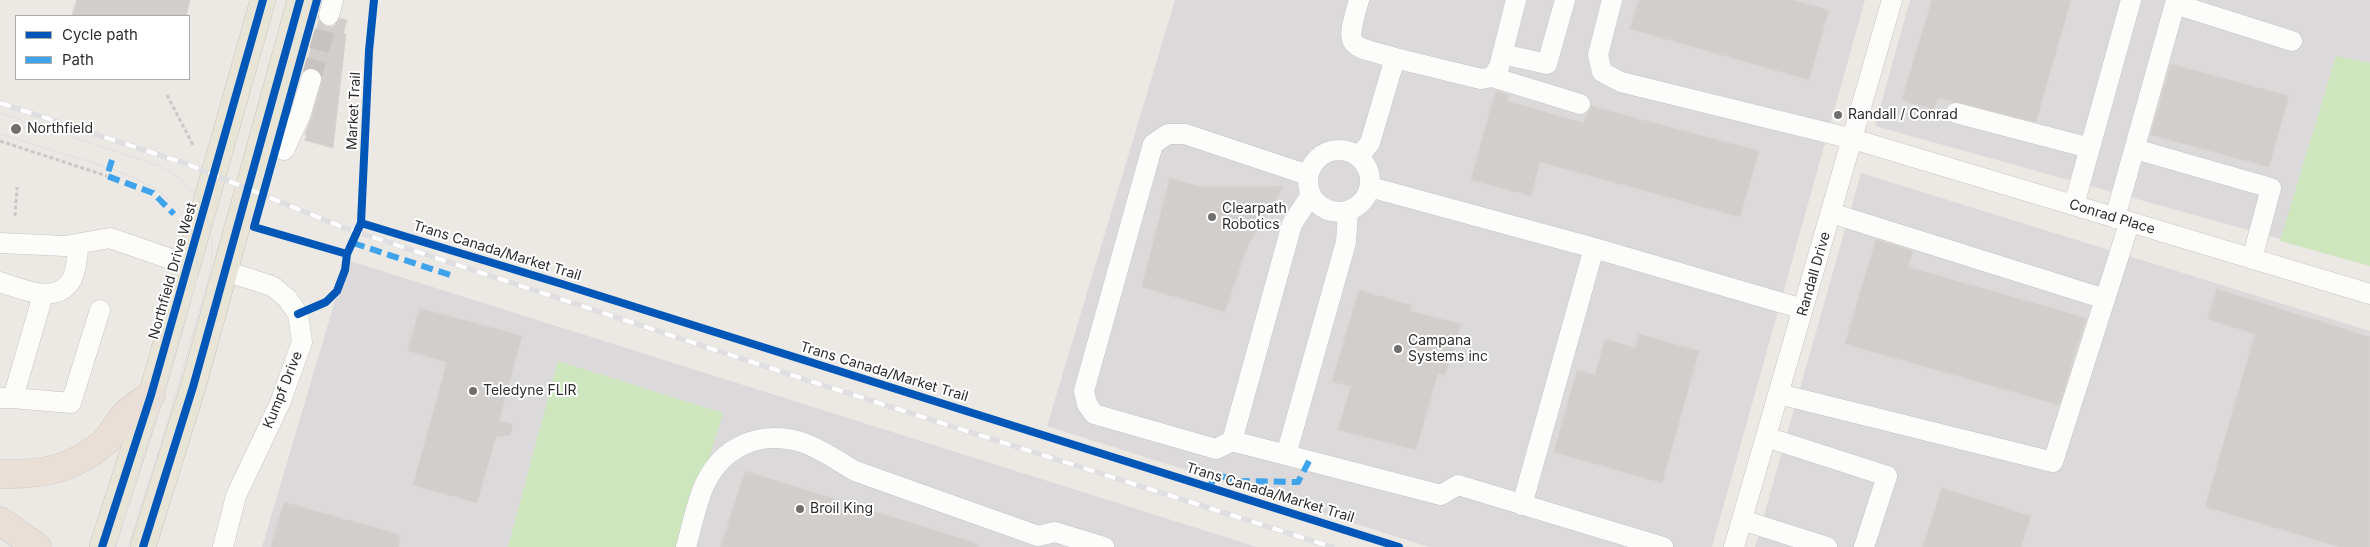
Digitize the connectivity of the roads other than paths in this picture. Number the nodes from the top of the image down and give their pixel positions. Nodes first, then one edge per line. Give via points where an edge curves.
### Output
1 (263, 0) edge
2 (300, 0) edge
3 (1359, 0) edge
4 (1516, 0) edge
5 (1565, 0) edge
6 (1612, 0) edge
7 (1892, 0) edge
8 (2131, 0) edge
9 (2292, 41) dead end
10 (1502, 54) junction
11 (1395, 58) junction
12 (1492, 77) junction
13 (310, 79) tunnel mouth
14 (1580, 104) dead end
15 (1956, 113) dead end
16 (224, 133) junction
17 (1853, 139) junction
18 (260, 143) junction
19 (2090, 148) junction
20 (2135, 149) junction
21 (284, 150) dead end
22 (1358, 157) junction
23 (1308, 174) junction
24 (1370, 187) junction
25 (1311, 195) junction
26 (2074, 205) junction
27 (1348, 212) junction
28 (1832, 213) junction
29 (2122, 221) junction
30 (0, 243) edge
31 (79, 244) junction
32 (1594, 248) junction
33 (2252, 259) junction
34 (188, 265) junction
35 (225, 270) junction
36 (0, 282) edge
37 (2370, 294) edge
38 (43, 295) junction
39 (2105, 299) junction
40 (1804, 309) junction
41 (100, 310) dead end
42 (1779, 394) junction
43 (151, 395) junction
44 (6, 398) edge
45 (1766, 437) junction
46 (1232, 441) junction
47 (1286, 455) junction
48 (0, 474) edge
49 (1522, 504) junction
50 (1742, 520) junction
51 (0, 521) edge
52 (37, 547) edge
53 (102, 547) edge
54 (143, 547) edge
55 (223, 547) edge
56 (686, 547) edge
57 (1104, 547) edge
58 (1663, 547) edge
59 (1734, 547) edge
60 (1827, 547) edge
61 (1864, 547) edge

1 - 16 main road, Northfield Drive West
2 - 18 main road
3 - 11 street via 1349,33 1351,40 1356,46
4 - 10 street
5 - 10 street via 1547,64
6 - 17 street, Conrad Place via 1598,55 1602,72 1621,82
7 - 17 street, Randall Drive
8 - 19 street
9 - 20 street via 2175,4
10 - 12 street
11 - 12 street via 1481,79
11 - 22 street via 1370,144
12 - 14 street
13 - 21 street via 300,116
15 - 19 street
16 - 18 main road
16 - 34 main road, Northfield Drive West
17 - 26 street, Conrad Place
17 - 28 street, Randall Drive
18 - 35 main road
19 - 26 street
20 - 29 street
20 - 33 street via 2271,188
22 - 23 street via 1348,151 1330,152 1320,156
22 - 24 street via 1366,165
23 - 25 street
23 - 46 street via 1185,134 1168,134 1153,144 1084,390 1094,414 1216,449
24 - 27 street via 1363,202
24 - 32 street
25 - 27 street via 1318,205 1327,210
25 - 46 street via 1292,224
26 - 29 street, Conrad Place
27 - 47 street via 1346,242
28 - 39 street
28 - 40 street, Randall Drive
29 - 33 street, Conrad Place
29 - 39 street
30 - 31 street
31 - 34 street via 110,238
31 - 38 street via 72,278 62,290
32 - 40 street
32 - 49 street
33 - 37 street, Conrad Place
34 - 43 main road, Northfield Drive West
35 - 54 main road via 193,387
35 - 55 street, Kumpf Drive via 272,286 287,298 298,314 302,342 280,403 236,496
36 - 38 street
38 - 44 street
39 - 42 street via 2053,462
40 - 42 street, Randall Drive
41 - 44 street via 71,403
42 - 45 street, Randall Drive
43 - 48 highway via 126,414 106,440 84,458 58,469 31,475
43 - 53 main road, Northfield Drive West
45 - 50 street, Randall Drive
45 - 61 street via 1887,476
46 - 47 street
47 - 49 street via 1441,495 1458,486
49 - 58 street
50 - 59 street, Randall Drive
50 - 60 street
51 - 52 highway
56 - 57 street via 705,485 720,460 741,445 771,437 801,442 855,471 1038,536 1055,532

